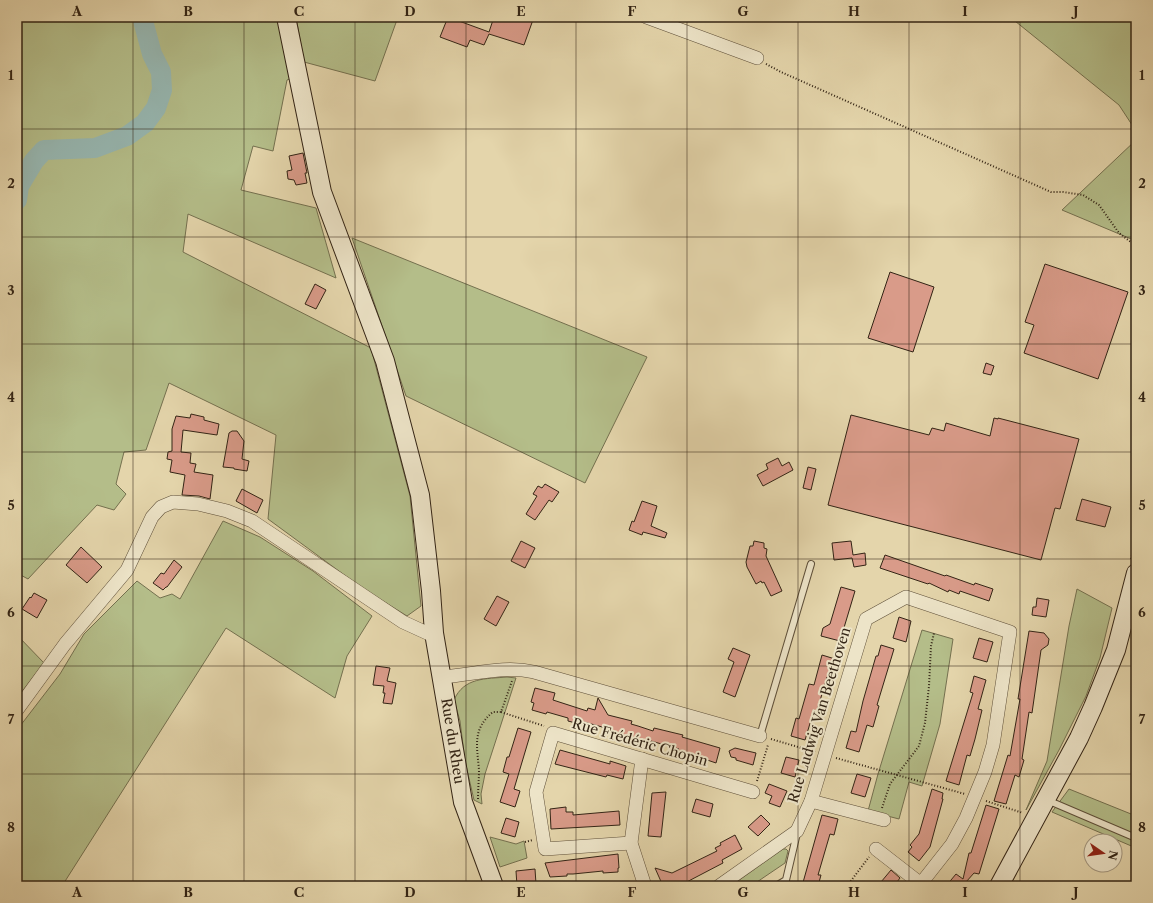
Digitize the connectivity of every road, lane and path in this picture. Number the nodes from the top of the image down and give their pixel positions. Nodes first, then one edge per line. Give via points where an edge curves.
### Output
1 (286, 17) edge
2 (646, 17) edge
3 (757, 58) joint
4 (1136, 246) edge
5 (812, 564) dead end
6 (1136, 573) edge
7 (434, 633) junction
8 (934, 634) dead end
9 (515, 669) junction
10 (442, 677) junction
11 (17, 710) edge
12 (501, 712) junction
13 (553, 733) junction
14 (765, 737) junction
15 (824, 754) junction
16 (642, 759) junction
17 (897, 776) junction
18 (753, 792) joint
19 (975, 797) junction
20 (1045, 799) junction
21 (811, 801) junction
22 (478, 804) dead end
23 (1023, 813) dead end
24 (882, 819) joint
25 (797, 831) junction
26 (1136, 838) edge
27 (631, 843) junction
28 (876, 848) joint
29 (1000, 884) edge
30 (920, 885) edge
31 (494, 886) edge
32 (645, 886) edge
33 (719, 886) edge
34 (776, 886) edge
35 (846, 886) edge

1 - 7 street, Rue du Rheu via 322,192 385,361 420,495
2 - 3 street
3 - 4 path via 781,72 1051,192 1083,195 1099,205 1119,233
5 - 14 lane
6 - 20 street via 1116,650 1079,738
7 - 10 street, Rue du Rheu
7 - 11 street via 427,633 403,622 252,521 227,511 198,504 173,502 161,507 152,517 127,570 65,644
8 - 17 path via 925,723 919,746
9 - 10 street
9 - 12 path
9 - 14 street via 534,672
10 - 31 street, Rue du Rheu via 463,802
12 - 13 path via 546,727
12 - 22 path via 493,712 486,718 478,732
13 - 16 street, Rue Frédéric Chopin
13 - 27 street, Rue Frédéric Chopin via 536,792 545,849
14 - 15 path
14 - 18 path
15 - 17 path
15 - 19 street, Rue Ludwig Van Beethoven via 866,619 906,597 1010,632 993,745
15 - 21 street, Rue Ludwig Van Beethoven
16 - 18 street, Rue Frédéric Chopin
16 - 27 street
17 - 19 path
17 - 24 path via 890,784
19 - 23 path
19 - 30 street via 952,844
20 - 26 lane
20 - 29 street
21 - 24 street
21 - 25 street, Rue Ludwig Van Beethoven
25 - 33 street, Rue Ludwig Van Beethoven
25 - 34 lane via 786,880
27 - 32 street
28 - 30 street
28 - 35 path

